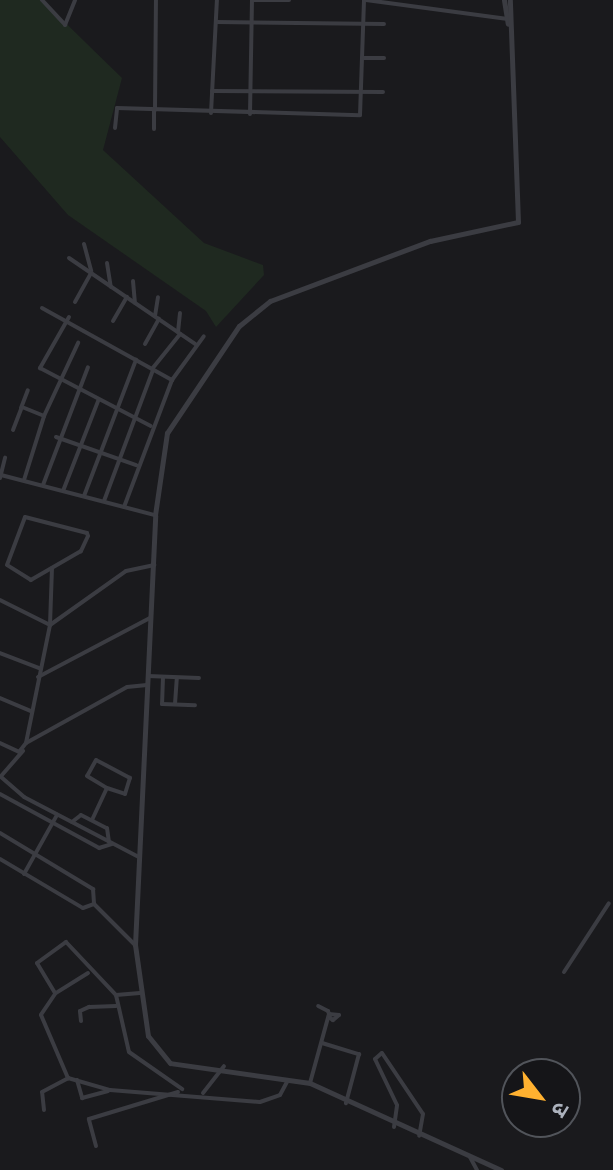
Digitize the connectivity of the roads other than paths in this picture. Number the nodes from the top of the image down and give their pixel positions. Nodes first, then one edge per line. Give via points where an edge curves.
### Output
1 (42, 0) edge
2 (75, 0) edge
3 (156, 0) edge
4 (217, 0) edge
5 (252, 0) edge
6 (289, 0) edge
7 (365, 0) edge
8 (507, 0) edge
9 (508, 21) junction
10 (216, 22) junction
11 (252, 23) junction
12 (363, 23) junction
13 (384, 24) dead end
14 (363, 58) junction
15 (384, 58) dead end
16 (212, 91) junction
17 (251, 91) junction
18 (363, 91) junction
19 (383, 92) dead end
20 (154, 110) junction
21 (211, 113) junction
22 (250, 114) junction
23 (115, 128) dead end
24 (154, 129) dead end
25 (84, 244) dead end
26 (69, 258) dead end
27 (107, 263) dead end
28 (91, 272) junction
29 (133, 281) dead end
30 (111, 287) junction
31 (127, 297) junction
32 (158, 297) dead end
33 (75, 302) dead end
34 (135, 303) junction
35 (42, 308) dead end
36 (180, 313) dead end
37 (157, 318) junction
38 (68, 320) junction
39 (113, 321) dead end
40 (179, 333) junction
41 (204, 336) dead end
42 (78, 343) dead end
43 (145, 344) dead end
44 (195, 344) junction
45 (136, 360) junction
46 (88, 367) dead end
47 (153, 370) junction
48 (60, 380) junction
49 (172, 380) junction
50 (28, 390) dead end
51 (77, 390) junction
52 (98, 401) junction
53 (21, 408) junction
54 (114, 409) junction
55 (44, 416) junction
56 (133, 417) junction
57 (151, 426) junction
58 (13, 430) dead end
59 (56, 437) junction
60 (76, 445) junction
61 (97, 450) junction
62 (5, 458) dead end
63 (117, 458) junction
64 (136, 465) junction
65 (0, 476) edge
66 (24, 480) junction
67 (43, 485) junction
68 (63, 491) junction
69 (84, 497) junction
70 (104, 501) junction
71 (124, 507) junction
72 (155, 515) junction
73 (154, 565) junction
74 (52, 568) junction
75 (0, 600) edge
76 (152, 616) junction
77 (50, 625) junction
78 (0, 653) edge
79 (39, 668) junction
80 (148, 676) junction
81 (38, 677) junction
82 (163, 677) junction
83 (177, 678) junction
84 (199, 678) dead end
85 (147, 685) junction
86 (0, 698) edge
87 (175, 704) junction
88 (195, 705) dead end
89 (30, 711) junction
90 (0, 743) edge
91 (26, 743) junction
92 (23, 751) junction
93 (0, 776) edge
94 (107, 788) junction
95 (0, 794) edge
96 (57, 815) junction
97 (92, 820) junction
98 (54, 821) junction
99 (72, 822) junction
100 (0, 833) edge
101 (110, 843) junction
102 (35, 854) junction
103 (139, 857) junction
104 (0, 859) edge
105 (24, 874) junction
106 (609, 903) dead end
107 (94, 904) junction
108 (135, 945) junction
109 (564, 972) dead end
110 (88, 973) junction
111 (140, 993) junction
112 (55, 994) junction
113 (116, 995) junction
114 (116, 1006) junction
115 (318, 1006) dead end
116 (81, 1021) dead end
117 (322, 1043) junction
118 (224, 1066) junction
119 (68, 1078) junction
120 (290, 1078) junction
121 (77, 1080) junction
122 (310, 1083) junction
123 (110, 1090) junction
124 (185, 1091) junction
125 (203, 1093) junction
126 (346, 1103) junction
127 (44, 1110) dead end
128 (394, 1127) junction
129 (419, 1136) junction
130 (96, 1146) dead end
131 (470, 1157) junction
132 (477, 1170) edge
133 (501, 1170) edge

1 - 2 street via 65,25
3 - 20 street
4 - 10 street
5 - 6 street
5 - 11 street
7 - 9 street
7 - 12 street
8 - 9 street
9 - 72 street via 518,222 364,263 255,311 167,433
10 - 11 street
10 - 16 street
11 - 12 street
11 - 17 street
12 - 13 street
12 - 14 street
14 - 15 street
14 - 18 street
16 - 17 street
16 - 21 street
17 - 18 street
17 - 22 street
18 - 19 street
18 - 22 street via 360,115
20 - 21 street
20 - 23 street via 117,108
20 - 24 street
21 - 22 street
25 - 28 street
26 - 28 street
27 - 30 street
28 - 30 street
28 - 33 street
29 - 34 street
30 - 31 street
31 - 34 street
31 - 39 street
32 - 37 street
34 - 37 street
35 - 38 street
36 - 40 street
37 - 40 street
37 - 43 street
38 - 45 street
38 - 48 street via 40,368
40 - 44 street
40 - 47 street
41 - 44 street
42 - 48 street
44 - 49 street
45 - 47 street
45 - 54 street
46 - 51 street
47 - 49 street
47 - 56 street
48 - 51 street
48 - 55 street
49 - 57 street
50 - 53 street
51 - 52 street
51 - 59 street
52 - 54 street
52 - 60 street
53 - 55 street
53 - 58 street
54 - 56 street
54 - 61 street
55 - 66 street
56 - 57 street
56 - 63 street
57 - 64 street
59 - 60 street
59 - 67 street
60 - 61 street
60 - 68 street
61 - 63 street
61 - 69 street
62 - 65 street
63 - 64 street
63 - 70 street
64 - 71 street
65 - 66 street
66 - 67 street
67 - 68 street
68 - 69 street
69 - 70 street
70 - 71 street
71 - 72 street
72 - 73 street
73 - 76 street
73 - 77 street via 126,571
74 - 74 street via 31,580 7,565 25,517 87,533 81,551
74 - 77 street
75 - 77 street
76 - 80 street
76 - 81 street
77 - 79 street
78 - 79 street
79 - 81 street
80 - 82 street
80 - 85 street
81 - 89 street
82 - 83 street
82 - 87 street via 162,704
83 - 84 street
83 - 87 street
85 - 91 street via 127,687
85 - 103 street
86 - 89 street
87 - 88 street
89 - 91 street
90 - 92 street
91 - 92 street
92 - 93 street
93 - 96 street
94 - 94 street via 125,794 130,777 96,760 87,776
94 - 97 street
95 - 98 street
96 - 98 street
96 - 99 street
97 - 99 street via 81,815
97 - 101 street via 109,830
98 - 101 street via 99,848
98 - 102 street
99 - 101 street
100 - 102 street
101 - 103 street
102 - 105 street
102 - 107 street via 93,889
103 - 108 street
104 - 105 street
105 - 107 street via 83,908
106 - 109 street
107 - 108 street
108 - 111 street
110 - 112 street
110 - 112 street via 66,942 36,967
110 - 113 street
111 - 113 street
111 - 118 street via 155,1051 180,1067
112 - 119 street via 41,1015
113 - 114 street
114 - 116 street via 89,1007 80,1011
114 - 124 street via 129,1052
115 - 117 street via 329,1014
117 - 122 street
117 - 126 street via 359,1054
118 - 120 street
118 - 125 street
119 - 121 street
119 - 127 street via 42,1092
120 - 122 street
120 - 125 street via 280,1095 260,1102
121 - 123 street
121 - 123 street via 82,1098
122 - 126 street
123 - 124 street
124 - 125 street
124 - 130 street via 89,1119
126 - 128 street
128 - 129 street
128 - 129 street via 397,1105 379,1054 423,1114
129 - 131 street
131 - 132 street
131 - 133 street

